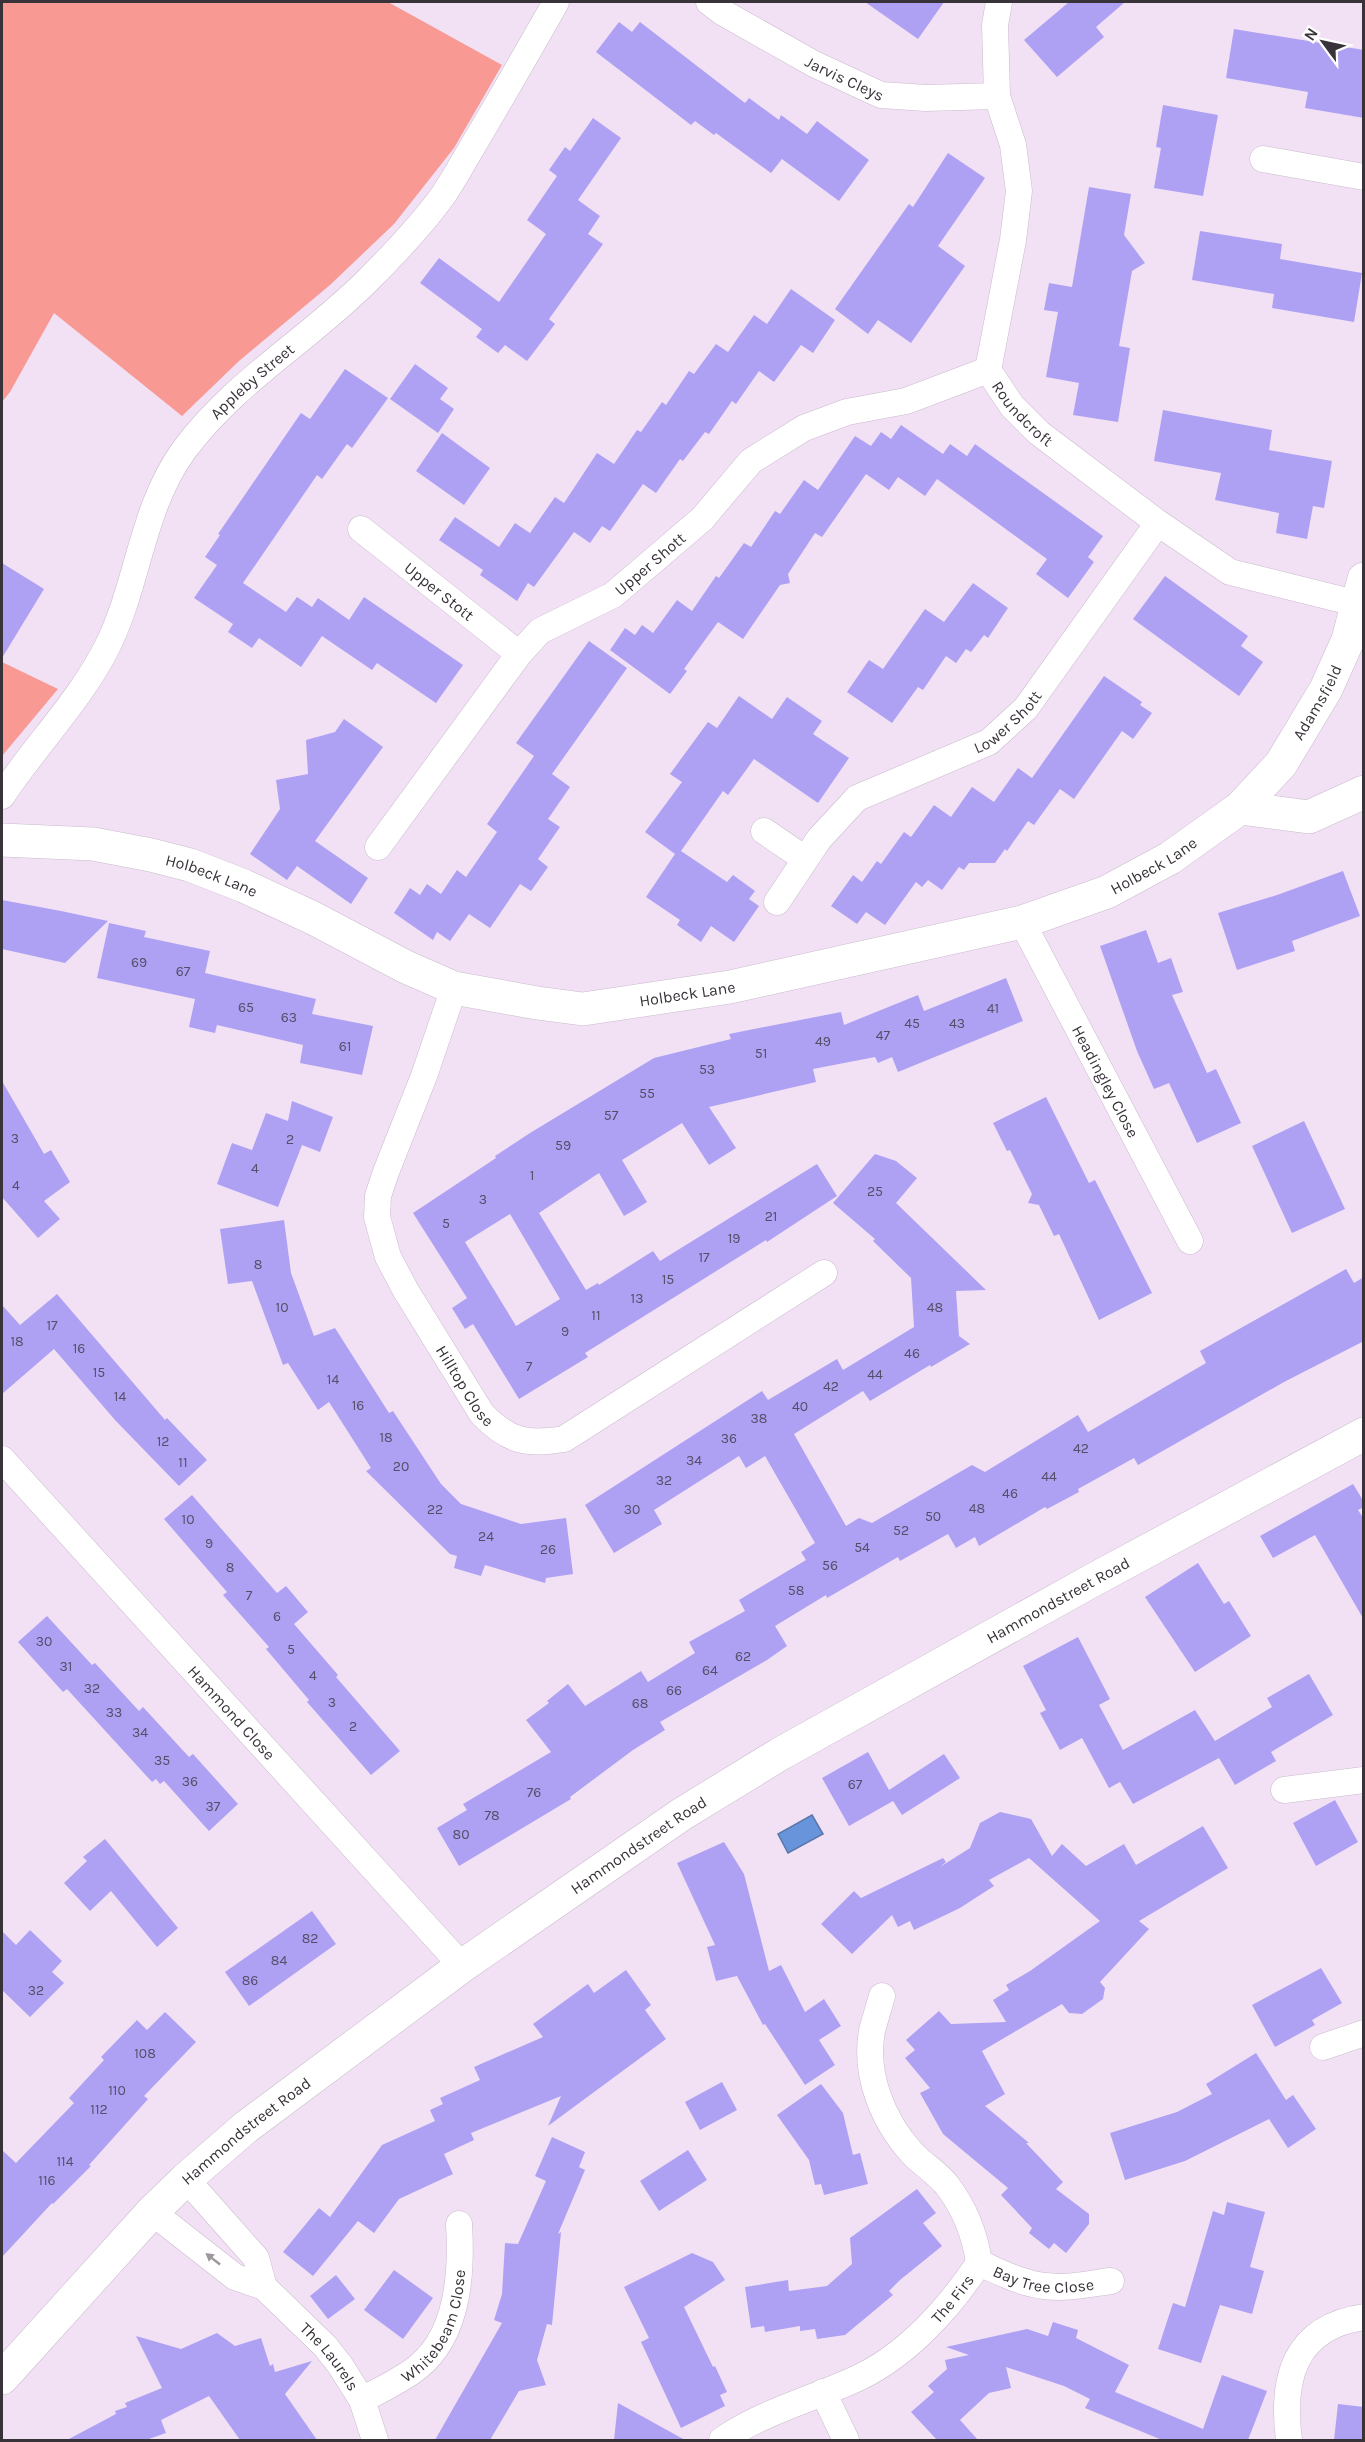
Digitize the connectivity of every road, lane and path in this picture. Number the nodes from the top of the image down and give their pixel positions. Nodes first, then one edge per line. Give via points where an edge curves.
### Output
1 (556, 2) edge
2 (709, 2) edge
3 (999, 2) edge
4 (997, 96) junction
5 (1263, 159) dead end
6 (1364, 177) edge
7 (988, 370) junction
8 (1158, 523) junction
9 (360, 529) dead end
10 (1361, 592) edge
11 (519, 654) junction
12 (1364, 792) edge
13 (2, 796) edge
14 (1240, 808) junction
15 (764, 831) dead end
16 (2, 840) edge
17 (378, 847) dead end
18 (805, 859) junction
19 (777, 902) dead end
20 (1022, 922) junction
21 (454, 988) junction
22 (1190, 1241) dead end
23 (824, 1273) dead end
24 (1364, 1434) edge
25 (2, 1459) edge
26 (1364, 1780) edge
27 (1284, 1790) dead end
28 (462, 1966) junction
29 (882, 1996) dead end
30 (1364, 2033) edge
31 (1323, 2047) dead end
32 (186, 2179) junction
33 (152, 2212) junction
34 (459, 2224) dead end
35 (979, 2263) junction
36 (1111, 2281) dead end
37 (264, 2287) junction
38 (1364, 2317) edge
39 (2, 2378) edge
40 (823, 2392) junction
41 (362, 2400) junction
42 (375, 2440) edge
43 (722, 2440) edge
44 (846, 2440) edge
45 (1289, 2440) edge

1 - 13 street, Appleby Street via 444,193 407,240 367,282 238,390 175,463 150,514 109,643 80,691
2 - 4 street, Jarvis Cleys via 814,64 881,95
3 - 4 street, Roundcroft via 995,25
4 - 7 street, Roundcroft via 1013,145 1019,191
5 - 6 street
7 - 8 street, Roundcroft via 1012,406 1040,433
7 - 11 street, Upper Shott via 906,401 847,412 804,428 751,461 702,519 613,595 540,631
8 - 10 street, Roundcroft via 1230,572
8 - 18 street, Lower Shott via 1026,708 989,742 857,798
9 - 11 street, Upper Stott
10 - 14 street, Adamsfield via 1348,640 1326,689 1281,764
11 - 17 street, Upper Shott
12 - 14 street via 1309,817
14 - 20 street, Holbeck Lane via 1170,858 1107,892
15 - 18 street
16 - 21 street, Holbeck Lane via 93,844 190,866 244,886
18 - 19 street, Lower Shott
20 - 21 street, Holbeck Lane via 730,987 584,1009
20 - 22 street, Headingley Close
21 - 23 street, Hilltop Close via 386,1172 378,1196 377,1217 388,1257 406,1291 482,1414 496,1429 522,1441 564,1439
24 - 28 street, Hammondstreet Road via 780,1754 682,1814
25 - 28 street, Hammond Close
26 - 27 street
28 - 32 street, Hammondstreet Road via 246,2127
29 - 35 street, The Firs via 872,2032 871,2057 881,2105 900,2139 945,2183 958,2202 976,2241
30 - 31 street
32 - 33 street, Hammondstreet Road
32 - 37 street via 256,2258
37 -> 33 street, The Laurels via 236,2277
33 - 39 street, Hammondstreet Road
34 - 41 street, Whitebeam Close via 458,2284 444,2334 418,2367
35 - 36 street, Bay Tree Close via 1025,2282 1046,2286
35 - 40 street, The Firs via 941,2312 890,2359 861,2377
37 - 41 street, The Laurels via 325,2346
38 - 45 street via 1328,2327 1297,2358 1286,2390
40 - 43 street, The Firs via 751,2422
40 - 44 street
41 - 42 street, The Laurels

